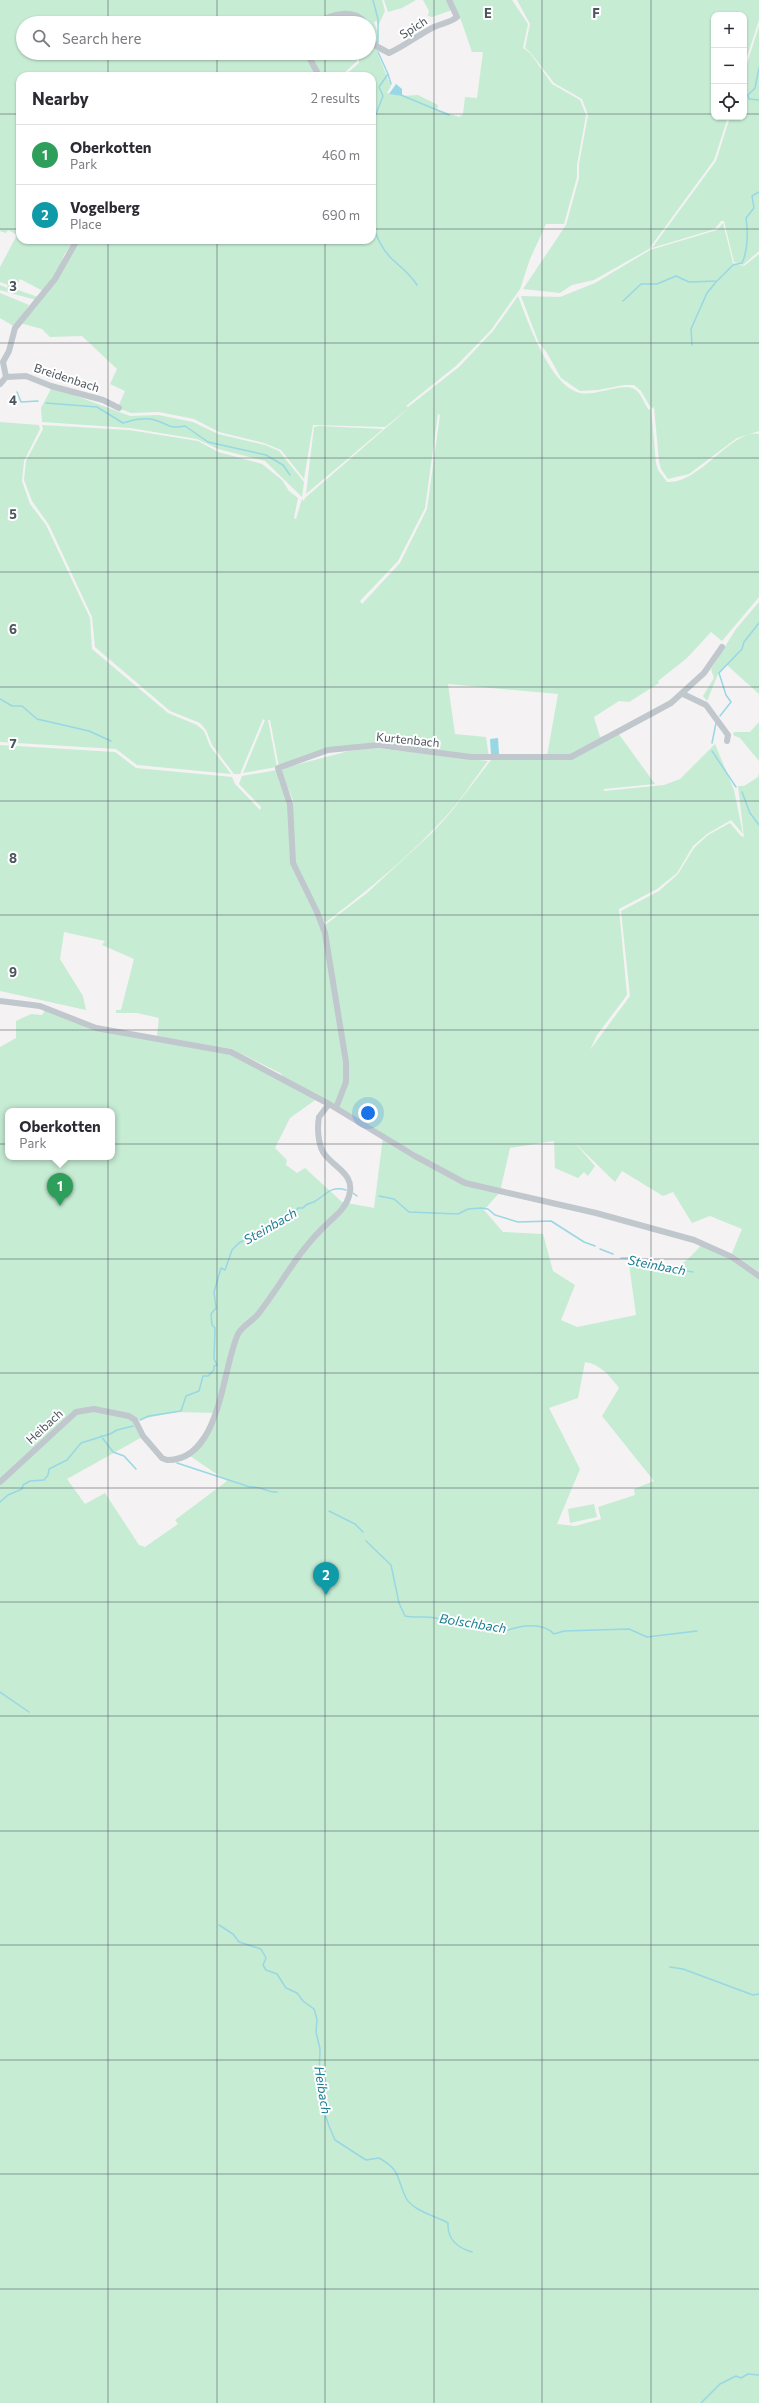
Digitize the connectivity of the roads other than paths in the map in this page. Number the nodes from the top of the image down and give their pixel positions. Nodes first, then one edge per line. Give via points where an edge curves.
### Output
1 (449, 0) edge
2 (336, 16) edge
3 (357, 16) edge
4 (376, 46) edge
5 (311, 60) edge
6 (317, 72) edge
7 (75, 244) edge
8 (6, 377) junction
9 (0, 384) edge
10 (119, 408) dead end
11 (722, 647) dead end
12 (682, 694) junction
13 (727, 741) dead end
14 (0, 1001) edge
15 (329, 1104) junction
16 (336, 1108) junction
17 (759, 1276) edge
18 (0, 1482) edge

1 - 4 street, Spich via 457,17 451,22 425,32 405,46 389,53
2 - 3 street
5 - 6 street
7 - 8 street via 55,279 16,328 3,362
8 - 9 street
8 - 10 street, Breidenbach via 26,376 51,386 103,400
11 - 12 street, Kurtenbach via 704,672
12 - 13 street via 706,705 728,736
12 - 16 street, Kurtenbach via 671,703 571,756 471,757 378,745 328,750 278,768 290,804 293,863 318,912 325,932 346,1062 346,1082
14 - 15 street via 47,1008 92,1027 231,1052
15 - 16 street
15 - 18 street, Heibach via 319,1117 320,1141 325,1155 347,1176 350,1188 348,1199 341,1211 302,1251 258,1315 240,1331 212,1425 190,1452 176,1459 162,1458 143,1436 135,1420 129,1416 94,1409 76,1412
16 - 17 street via 465,1183 596,1213 694,1240 732,1257

